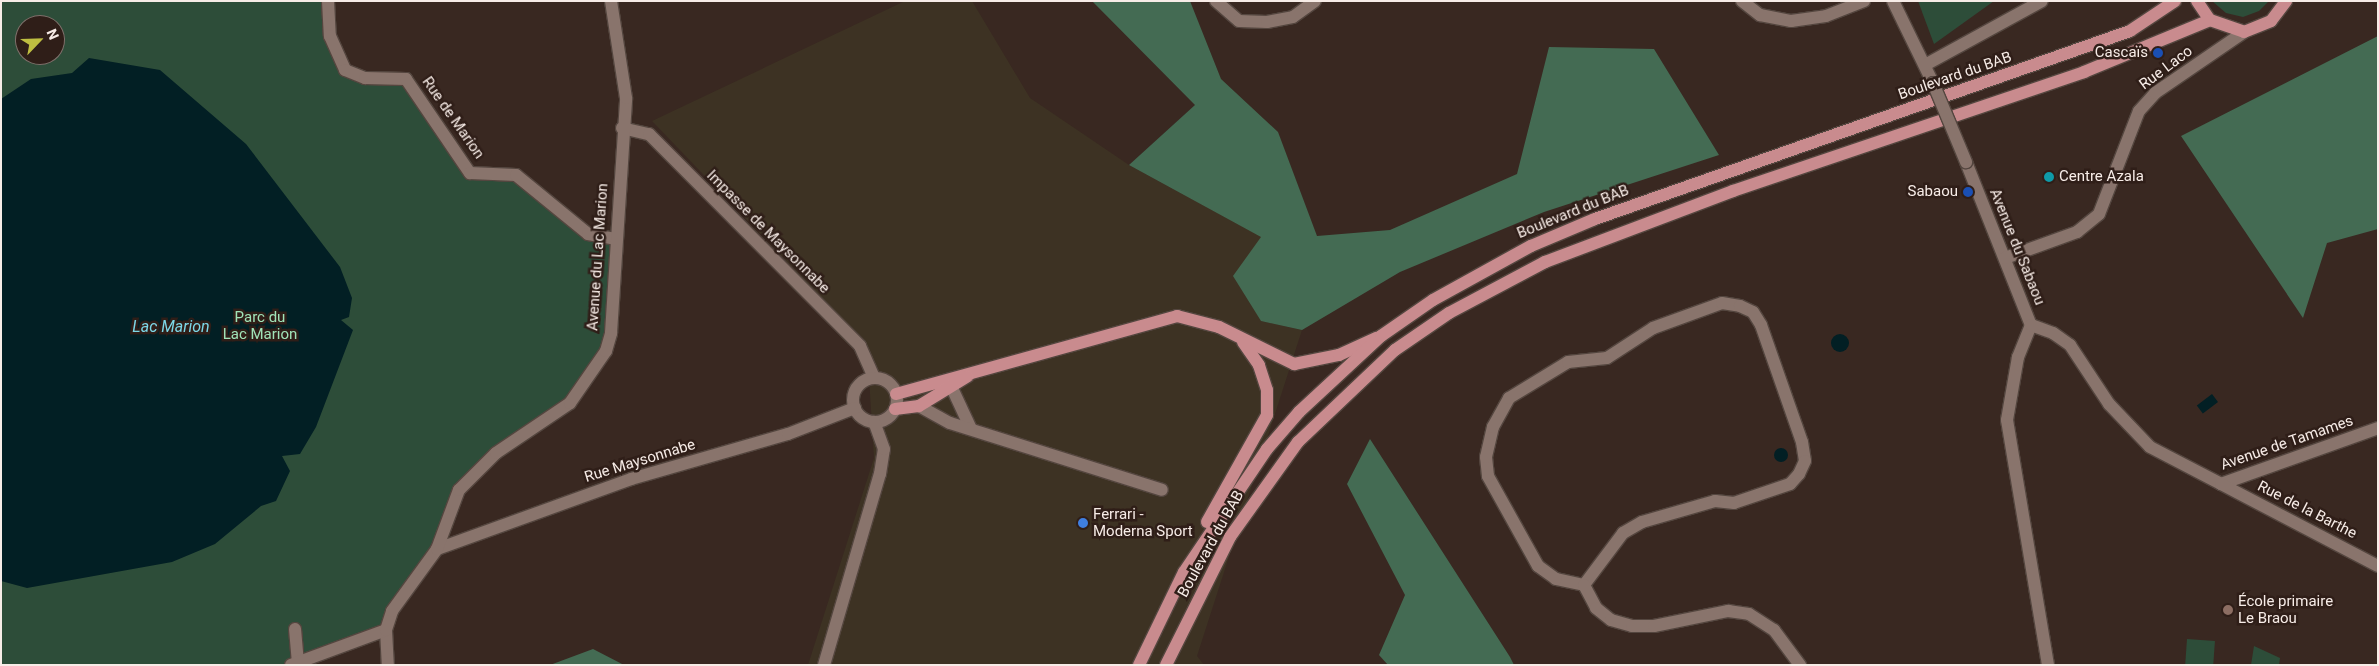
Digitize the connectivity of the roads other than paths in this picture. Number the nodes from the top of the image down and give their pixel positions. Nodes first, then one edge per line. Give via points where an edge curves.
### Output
1 (328, 1) edge
2 (612, 1) edge
3 (1216, 1) edge
4 (1315, 1) edge
5 (1742, 1) edge
6 (1864, 1) edge
7 (1894, 1) edge
8 (2042, 1) edge
9 (2175, 1) edge
10 (2197, 1) edge
11 (2286, 1) edge
12 (2210, 20) junction
13 (2244, 32) junction
14 (1925, 65) junction
15 (622, 128) junction
16 (617, 239) junction
17 (2005, 258) junction
18 (2031, 325) junction
19 (1381, 336) junction
20 (1241, 340) junction
21 (972, 372) junction
22 (874, 378) junction
23 (935, 383) junction
24 (952, 388) junction
25 (896, 394) junction
26 (919, 406) junction
27 (855, 408) junction
28 (895, 409) junction
29 (874, 422) junction
30 (2378, 428) edge
31 (971, 429) junction
32 (2220, 484) junction
33 (1162, 490) dead end
34 (437, 550) junction
35 (2378, 566) edge
36 (1184, 572) junction
37 (1584, 586) junction
38 (295, 628) dead end
39 (386, 630) junction
40 (294, 663) edge
41 (388, 665) edge
42 (824, 665) edge
43 (1139, 665) edge
44 (1166, 665) edge
45 (1800, 665) edge
46 (2048, 665) edge

1 - 16 street, Rue de Marion via 330,36 345,70 365,78 406,79 470,173 516,174 588,234
2 - 15 street, Avenue du Lac Marion via 624,65
3 - 4 street via 1239,21 1267,22 1293,16
5 - 6 street via 1760,15 1790,21 1826,16
7 - 14 street, Avenue du Sabaou
8 - 14 street
9 - 19 main road, Boulevard du BAB via 2130,31 1530,246 1432,300
10 - 12 main road
11 - 13 main road via 2271,22
12 - 13 main road
12 - 44 main road, Boulevard du BAB via 2084,72 1733,191 1545,262 1449,313 1395,350 1298,442 1230,537
13 - 17 street, Rue Laco via 2155,93 2130,128 2099,214 2077,232
14 - 17 street, Avenue du Sabaou, bridge
15 - 16 street, Avenue du Lac Marion
15 - 22 street, Impasse de Maysonnabe via 649,134 860,346
16 - 34 street, Avenue du Lac Marion via 611,333 596,371 570,403 476,470 459,490
17 - 18 street, Avenue du Sabaou
18 - 32 street, Avenue de Tamames via 2053,333 2070,345 2109,404 2150,447
18 - 46 street, Avenue du Sabaou via 2018,357 2007,420
19 - 20 main road via 1340,355 1294,364
19 - 36 main road, Boulevard du BAB via 1299,412 1267,449
20 - 21 main road via 1219,327 1177,316
20 - 36 main road via 1259,365 1267,390 1267,415 1254,444 1224,487
21 - 23 main road
21 - 24 main road
22 - 25 street via 888,382
22 - 27 street via 857,388
23 - 24 street
23 - 25 main road
24 - 26 main road
24 - 31 street
25 - 28 street
26 - 28 main road
26 - 31 street
27 - 29 street via 863,418
27 - 34 street, Rue Maysonnabe via 788,434 631,479
28 - 29 street
29 - 42 street via 884,449 880,474
30 - 32 street, Avenue de Tamames
31 - 33 street
32 - 35 street, Rue de la Barthe
34 - 39 street, Avenue du Lac Marion via 392,612
36 - 43 main road, Boulevard du BAB
37 - 37 street via 1623,533 1642,522 1715,501 1734,503 1790,484 1799,474 1805,461 1802,442 1753,312 1722,303 1653,328 1607,358 1568,362 1509,398 1493,427 1486,457 1488,476 1538,566 1556,579
37 - 45 street via 1596,608 1611,620 1632,626 1728,611 1749,614 1774,630
38 - 40 street
39 - 40 street
39 - 41 street

